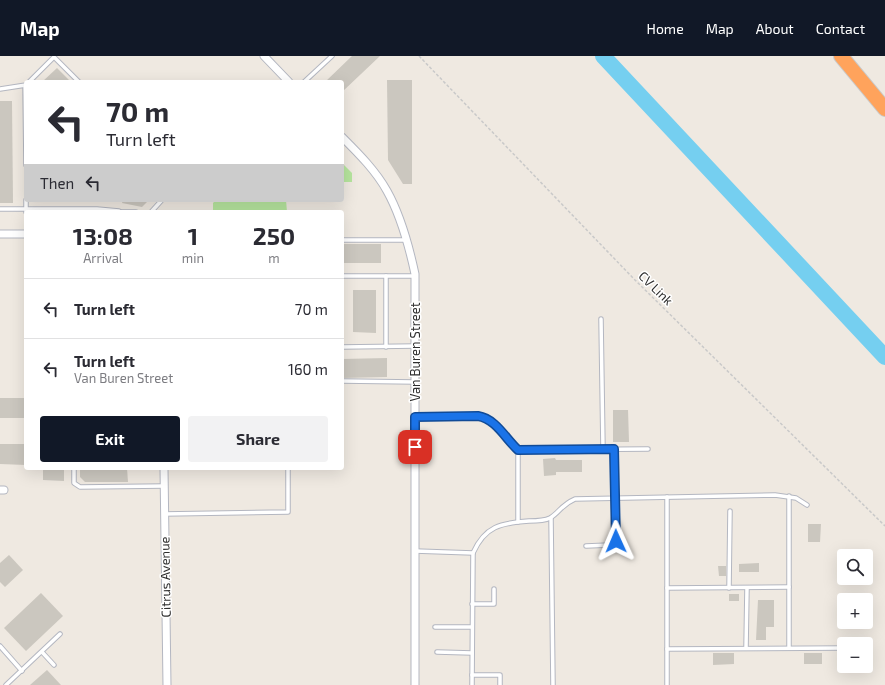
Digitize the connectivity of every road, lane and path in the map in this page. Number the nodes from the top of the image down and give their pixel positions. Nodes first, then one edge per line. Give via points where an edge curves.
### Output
1 (264, 56) edge
2 (332, 56) edge
3 (419, 56) edge
4 (841, 56) edge
5 (31, 80) edge
6 (77, 80) edge
7 (287, 80) edge
8 (306, 80) edge
9 (24, 86) edge
10 (0, 89) edge
11 (874, 96) junction
12 (885, 108) edge
13 (885, 121) edge
14 (344, 139) edge
15 (160, 202) edge
16 (0, 209) edge
17 (26, 210) edge
18 (104, 210) edge
19 (152, 210) edge
20 (0, 234) edge
21 (24, 234) edge
22 (344, 240) edge
23 (406, 240) junction
24 (344, 276) edge
25 (386, 276) junction
26 (415, 276) junction
27 (601, 319) dead end
28 (415, 346) junction
29 (344, 347) edge
30 (386, 347) junction
31 (344, 381) edge
32 (415, 382) junction
33 (415, 417) junction
34 (603, 449) junction
35 (614, 449) junction
36 (648, 449) dead end
37 (518, 450) junction
38 (74, 470) edge
39 (164, 470) edge
40 (288, 470) edge
41 (164, 486) junction
42 (789, 496) junction
43 (667, 497) junction
44 (615, 498) junction
45 (808, 505) dead end
46 (730, 511) dead end
47 (164, 514) junction
48 (551, 518) junction
49 (518, 522) junction
50 (885, 526) edge
51 (586, 546) dead end
52 (415, 551) junction
53 (473, 552) junction
54 (789, 587) junction
55 (667, 588) junction
56 (729, 588) junction
57 (747, 588) junction
58 (494, 589) dead end
59 (472, 604) junction
60 (435, 627) dead end
61 (472, 627) junction
62 (60, 634) dead end
63 (0, 646) edge
64 (746, 648) junction
65 (790, 648) junction
66 (837, 648) edge
67 (667, 649) junction
68 (42, 652) junction
69 (437, 652) dead end
70 (472, 653) junction
71 (54, 665) dead end
72 (22, 671) junction
73 (472, 675) junction
74 (6, 685) edge
75 (167, 685) edge
76 (415, 685) edge
77 (472, 685) edge
78 (500, 685) edge
79 (553, 685) edge
80 (666, 685) edge

1 - 7 street
2 - 8 lane
3 - 50 path, CV Link via 634,279
4 - 11 highway
5 - 6 lane via 54,56
9 - 10 lane
11 - 12 highway
11 - 13 highway
14 - 23 street, Van Buren Street via 376,174 388,192
15 - 19 lane
16 - 17 lane
17 - 18 lane
20 - 21 street
22 - 23 lane
23 - 26 street, Van Buren Street
24 - 25 lane
25 - 26 lane
25 - 30 lane
26 - 28 street, Van Buren Street
27 - 34 lane
28 - 30 lane
28 - 32 street, Van Buren Street
29 - 30 lane
31 - 32 lane
32 - 33 street, Van Buren Street
33 - 37 lane via 486,417
33 - 52 street, Van Buren Street
34 - 35 lane
34 - 37 lane
35 - 36 lane
35 - 44 lane
37 - 49 lane
38 - 41 lane via 74,483 80,487
39 - 41 street, Citrus Avenue
40 - 47 lane via 288,512
41 - 47 street, Citrus Avenue
42 - 43 lane
42 - 45 lane
42 - 54 lane
43 - 44 lane
43 - 55 lane
44 - 48 lane via 575,499 566,503
44 - 51 lane via 616,541 614,544
46 - 56 lane
47 - 75 street, Citrus Avenue
48 - 49 lane
48 - 79 lane
49 - 53 lane via 494,527 483,535
52 - 53 lane
52 - 76 street, Van Buren Street
53 - 59 lane
54 - 57 lane
54 - 65 lane
55 - 56 lane
55 - 67 lane
56 - 57 lane
57 - 64 lane
58 - 59 lane via 494,604
59 - 61 lane
60 - 61 lane
61 - 70 lane
62 - 68 lane
63 - 72 lane
64 - 65 lane
64 - 67 lane
65 - 66 lane
67 - 80 lane
68 - 71 lane
68 - 72 lane
69 - 70 lane
70 - 73 lane
72 - 74 lane
73 - 77 lane
73 - 78 lane via 500,675

